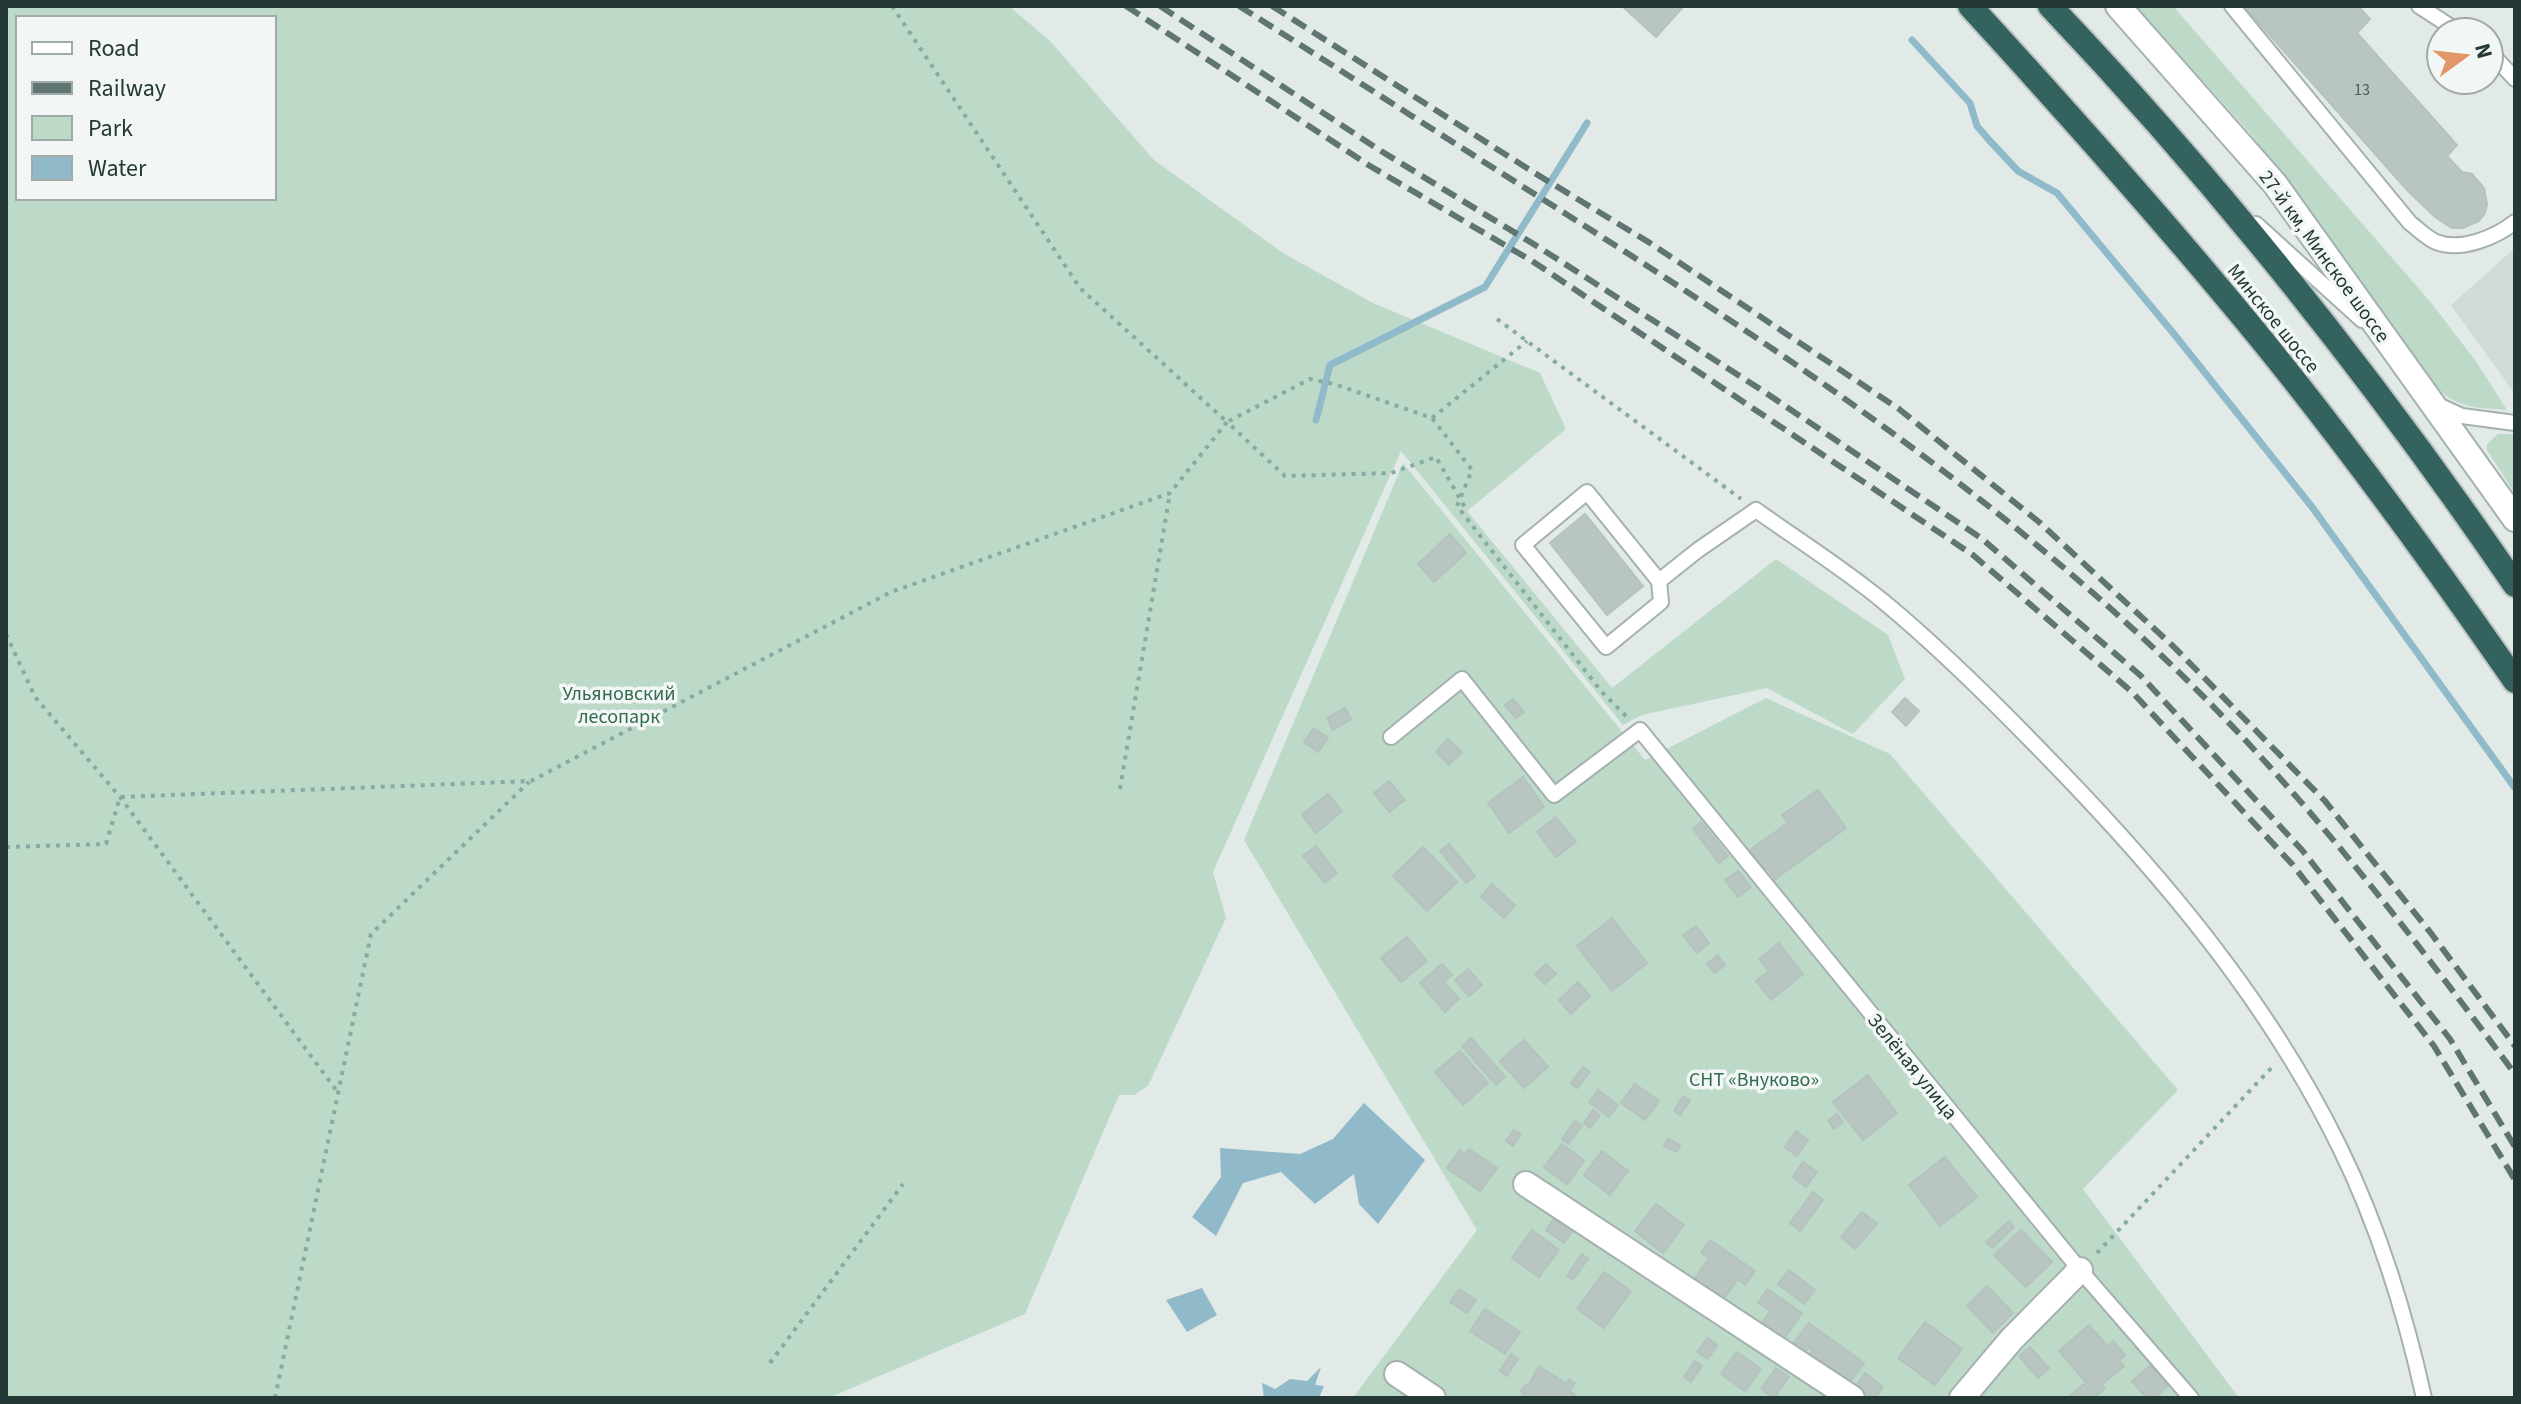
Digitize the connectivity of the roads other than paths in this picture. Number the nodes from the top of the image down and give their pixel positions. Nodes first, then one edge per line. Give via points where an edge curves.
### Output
1 (1970, 6) edge
2 (2050, 6) edge
3 (2118, 6) edge
4 (2232, 6) edge
5 (2214, 187) junction
6 (2515, 222) edge
7 (2399, 357) junction
8 (2433, 403) junction
9 (2515, 423) edge
10 (2515, 519) edge
11 (1659, 581) junction
12 (2515, 585) edge
13 (2515, 681) edge
14 (1391, 737) dead end
15 (1526, 1184) dead end
16 (2080, 1270) junction
17 (1397, 1374) dead end
18 (1433, 1398) edge
19 (1852, 1398) edge
20 (1962, 1398) edge
21 (2191, 1398) edge
22 (2424, 1398) edge

1 - 13 highway, Минское шоссе via 2225,295 2340,439
2 - 5 highway, Минское шоссе
3 - 7 street, 27-й км, Минское шоссе via 2275,184
4 - 6 lane via 2410,223 2436,242 2458,245
5 - 7 lane
5 - 12 highway, Минское шоссе via 2350,356
7 - 8 street, 27-й км, Минское шоссе
8 - 9 lane via 2462,416
8 - 10 street, 27-й км, Минское шоссе
11 - 11 lane via 1587,492 1523,545 1606,647 1661,602
11 - 22 lane via 1756,510 1883,601 2003,711 2108,820 2212,944 2287,1051 2340,1147 2383,1250
14 - 16 lane, Зелёная улица via 1462,679 1554,795 1640,730
15 - 19 street
16 - 20 street
16 - 21 lane, Зелёная улица
17 - 18 street

